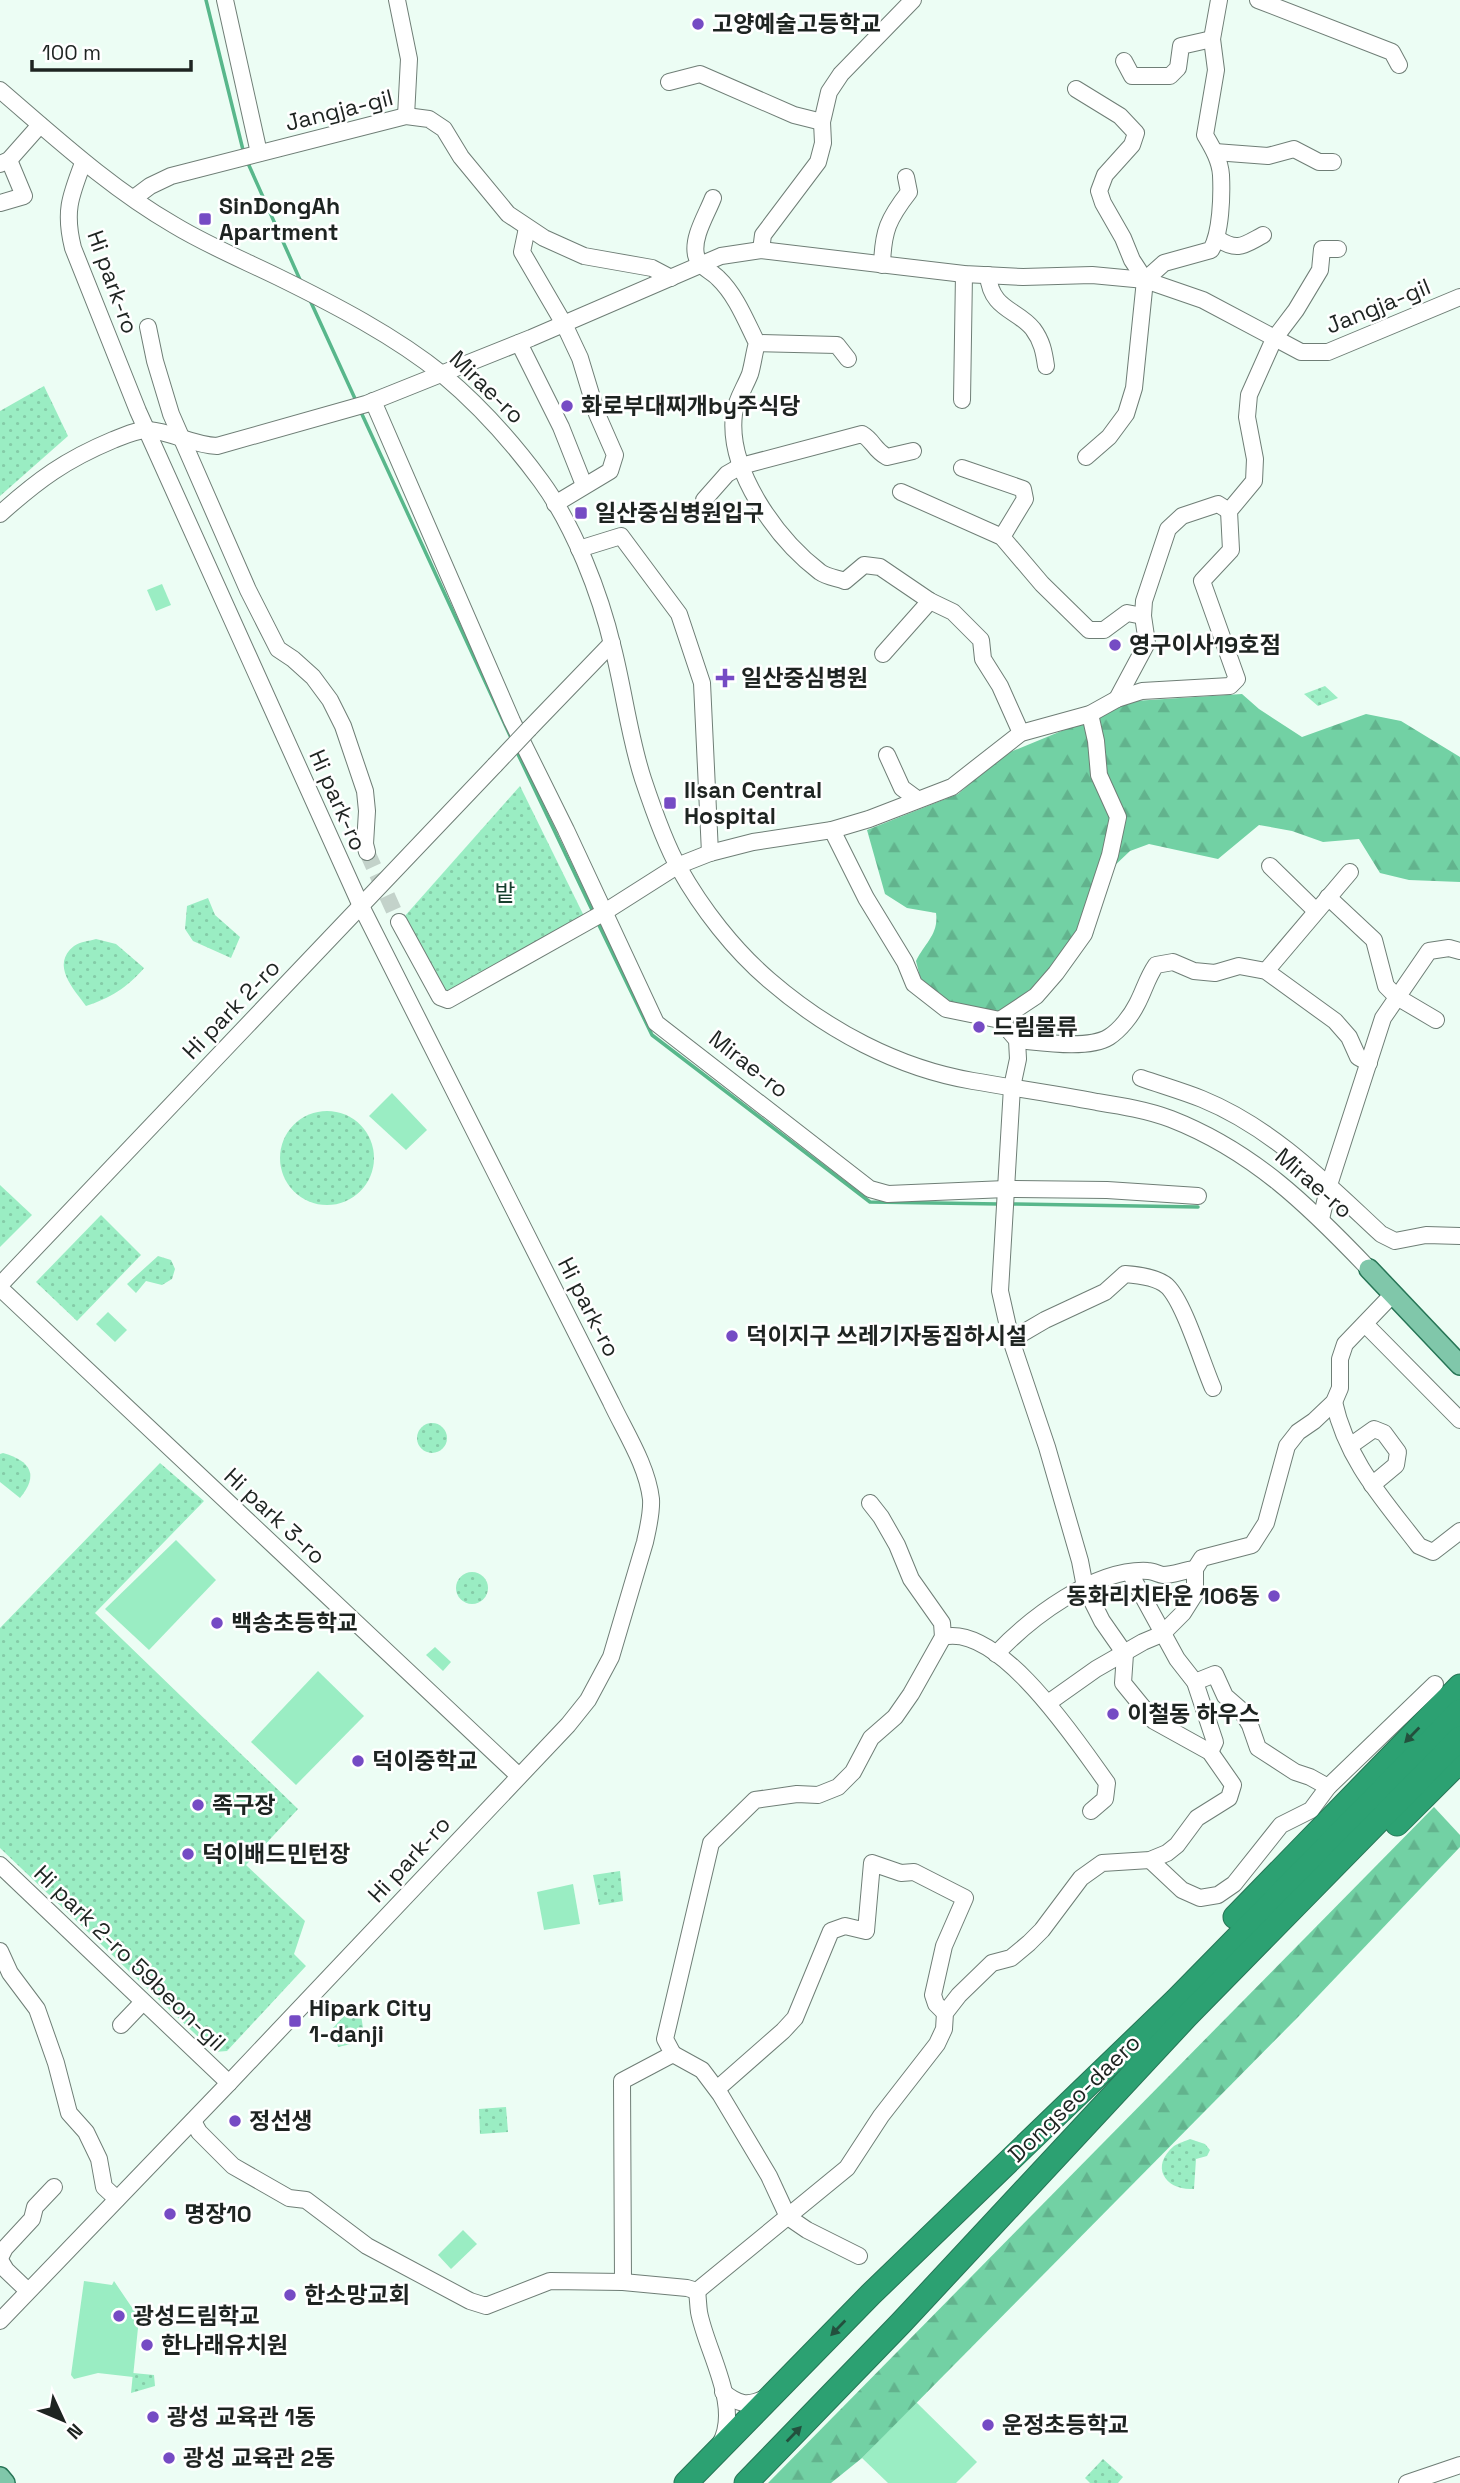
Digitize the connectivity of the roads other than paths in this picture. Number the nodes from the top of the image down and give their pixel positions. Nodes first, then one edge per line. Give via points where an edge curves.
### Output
1 (225, 0) edge
2 (397, 0) edge
3 (913, 0) edge
4 (1219, 0) edge
5 (1258, 0) edge
6 (1212, 39) junction
7 (1124, 61) dead end
8 (1399, 65) dead end
9 (669, 82) dead end
10 (1076, 89) dead end
11 (0, 90) edge
12 (407, 116) junction
13 (822, 122) junction
14 (40, 125) junction
15 (1215, 152) junction
16 (256, 155) junction
17 (5, 162) edge
18 (1333, 162) dead end
19 (83, 163) junction
20 (906, 177) dead end
21 (134, 198) junction
22 (713, 198) dead end
23 (0, 203) edge
24 (527, 228) junction
25 (1263, 234) dead end
26 (1218, 239) junction
27 (1338, 249) dead end
28 (761, 250) junction
29 (882, 264) junction
30 (701, 265) junction
31 (964, 274) junction
32 (988, 275) junction
33 (671, 278) junction
34 (1145, 280) junction
35 (1460, 297) edge
36 (564, 324) junction
37 (148, 327) dead end
38 (1274, 339) junction
39 (519, 342) junction
40 (757, 343) junction
41 (848, 359) dead end
42 (1046, 366) dead end
43 (440, 373) junction
44 (962, 400) dead end
45 (370, 403) junction
46 (147, 430) junction
47 (180, 438) junction
48 (913, 451) dead end
49 (1086, 457) dead end
50 (741, 466) junction
51 (962, 468) dead end
52 (584, 485) junction
53 (901, 492) dead end
54 (704, 500) dead end
55 (555, 503) junction
56 (1229, 510) junction
57 (0, 514) edge
58 (1002, 537) junction
59 (579, 549) junction
60 (930, 601) junction
61 (1143, 616) junction
62 (612, 643) junction
63 (883, 654) dead end
64 (1117, 699) junction
65 (1090, 714) junction
66 (1021, 733) junction
67 (887, 755) dead end
68 (917, 799) junction
69 (832, 831) junction
70 (367, 852) tunnel mouth
71 (710, 853) junction
72 (677, 866) junction
73 (1270, 866) dead end
74 (1350, 872) dead end
75 (1328, 897) junction
76 (361, 906) junction
77 (1316, 911) junction
78 (601, 913) junction
79 (399, 922) tunnel mouth
80 (1460, 951) edge
81 (1266, 971) junction
82 (1397, 997) junction
83 (1000, 1020) junction
84 (1436, 1020) dead end
85 (1017, 1040) junction
86 (1368, 1063) junction
87 (1141, 1079) dead end
88 (1012, 1087) junction
89 (1329, 1185) junction
90 (1198, 1196) dead end
91 (1005, 1200) junction
92 (1321, 1219) junction
93 (1460, 1236) edge
94 (1369, 1269) joint
95 (0, 1287) edge
96 (1393, 1294) junction
97 (1365, 1324) junction
98 (1011, 1340) junction
99 (1460, 1365) edge
100 (1213, 1388) dead end
101 (1334, 1402) junction
102 (1460, 1420) edge
103 (1350, 1446) junction
104 (1373, 1485) junction
105 (870, 1503) dead end
106 (1460, 1531) edge
107 (1195, 1569) junction
108 (1130, 1573) junction
109 (1085, 1587) junction
110 (1162, 1634) junction
111 (943, 1637) junction
112 (996, 1654) junction
113 (1125, 1654) junction
114 (1195, 1682) junction
115 (1435, 1684) dead end
116 (1460, 1686) edge
117 (1048, 1703) junction
118 (1460, 1711) edge
119 (1460, 1738) edge
120 (1210, 1752) junction
121 (1460, 1761) edge
122 (519, 1776) junction
123 (1328, 1787) junction
124 (1091, 1811) dead end
125 (1150, 1860) junction
126 (0, 1865) edge
127 (0, 1951) edge
128 (5, 1973) edge
129 (143, 2002) junction
130 (945, 2013) junction
131 (121, 2025) dead end
132 (673, 2054) junction
133 (229, 2083) junction
134 (717, 2089) junction
135 (193, 2121) junction
136 (54, 2187) dead end
137 (117, 2199) junction
138 (788, 2217) junction
139 (859, 2256) dead end
140 (0, 2259) edge
141 (622, 2282) junction
142 (28, 2291) junction
143 (697, 2291) junction
144 (871, 2294) junction
145 (0, 2321) edge
146 (901, 2323) junction
147 (782, 2385) junction
148 (723, 2392) junction
149 (713, 2455) junction
150 (1460, 2465) edge
151 (0, 2477) edge
152 (5, 2483) edge
153 (686, 2483) edge
154 (746, 2483) edge
155 (1407, 2483) edge

1 - 16 street
2 - 12 street via 409,60
3 - 13 street via 841,74 829,92
4 - 6 street
5 - 8 street via 1392,52
6 - 7 street via 1181,46 1178,68 1170,76 1132,76
6 - 15 street via 1216,70 1205,135
9 - 13 street via 700,74 794,115
10 - 34 street via 1120,116 1136,133 1132,145 1105,175 1099,191
11 - 14 street, Mirae-ro
12 - 16 street, Jangja-gil
12 - 24 street, Jangja-gil via 429,119 444,129 485,189
13 - 28 street via 818,162 763,235
14 - 17 street
14 - 19 street, Mirae-ro
15 - 18 street via 1269,156 1294,149 1319,162
15 - 26 street via 1221,174
16 - 21 street, Jangja-gil via 170,176
17 - 23 street via 24,196
19 - 21 street, Mirae-ro
19 - 46 street, Hi park-ro via 69,200 67,224
20 - 29 street via 909,192 890,217
21 - 43 street, Mirae-ro via 174,225 378,332
22 - 30 street via 697,238
24 - 33 street, Jangja-gil via 584,256 652,268
24 - 36 street via 522,252
25 - 26 street via 1241,247
26 - 34 street via 1210,250 1164,263
27 - 38 street, Jangja-gil via 1322,249 1320,270
28 - 29 street, Jangja-gil
28 - 30 street, Jangja-gil via 721,256
29 - 31 street, Jangja-gil
30 - 33 street, Jangja-gil
30 - 40 street via 719,278 732,296
31 - 32 street, Jangja-gil
31 - 44 street
32 - 34 street, Jangja-gil
32 - 42 street via 989,289 1009,312 1032,327 1043,345
33 - 36 street, Jangja-gil
34 - 38 street, Jangja-gil via 1203,300
34 - 49 street via 1134,388 1126,414
35 - 38 street, Jangja-gil via 1328,352 1301,352
36 - 39 street, Jangja-gil
36 - 52 street via 615,455 610,471
37 - 47 street
38 - 56 street via 1249,395 1254,481
39 - 43 street, Jangja-gil
39 - 52 street
40 - 41 street via 837,345
40 - 50 street via 734,411 733,437
43 - 45 street, Jangja-gil
43 - 55 street, Mirae-ro via 506,438
45 - 47 street, Jangja-gil via 217,446
45 - 78 street, Mirae-ro
46 - 47 street
46 - 57 street via 73,457
46 - 76 street, Hi park-ro
47 - 70 street via 278,649 313,677 343,726 365,791
48 - 50 street via 887,457 875,451 862,434
50 - 54 street via 727,474
50 - 60 street via 763,510 822,574 845,581 864,565 880,568
51 - 58 street via 1023,489 1025,499
52 - 55 street
53 - 58 street
55 - 59 street, Mirae-ro
56 - 61 street via 1218,505 1182,516 1168,529
56 - 64 street via 1231,550 1202,581 1237,679 1230,686 1142,691
58 - 61 street via 1089,630 1104,630 1126,613
59 - 62 street, Mirae-ro
59 - 71 street via 621,536 679,614 702,684
60 - 63 street
60 - 66 street via 953,612 981,640 983,659
61 - 64 street via 1147,643
62 - 72 street, Mirae-ro via 642,776
62 - 76 street, Hi park 2-ro, bridge
64 - 65 street
65 - 66 street
65 - 83 street via 1099,775 1118,817 1110,855 1084,934 1036,996
66 - 68 street via 952,787
67 - 68 street via 902,788
68 - 69 street
69 - 71 street
69 - 83 street via 914,984 946,1009
71 - 72 street
72 - 78 street
72 - 88 street, Mirae-ro via 735,946 766,977 822,1020 901,1062
73 - 77 street
74 - 75 street
75 - 77 street
75 - 82 street via 1374,940 1386,986
76 - 95 street, Hi park 2-ro
76 - 122 street, Hi park-ro via 611,1402 641,1464 651,1498 645,1542 605,1669 568,1725
77 - 81 street
78 - 79 street via 448,1000 440,998
78 - 91 street, Mirae-ro via 656,1023 870,1189 888,1194
80 - 82 street via 1429,951
81 - 85 street via 1239,966 1215,973 1173,962 1156,965 1145,980 1138,1003 1108,1038 1085,1043
81 - 86 street via 1335,1021 1358,1057
82 - 84 street
82 - 86 street via 1383,1018
83 - 85 street
85 - 88 street
86 - 89 street
87 - 89 street via 1203,1099 1249,1124 1295,1154
88 - 91 street
88 - 92 street, Mirae-ro via 1145,1110 1191,1127 1264,1170
89 - 92 street
89 - 93 street via 1381,1234 1395,1241
90 - 91 street, Mirae-ro via 1107,1190
91 - 98 street via 1000,1291
92 - 94 street, Mirae-ro
94 - 96 main road, Mirae-ro
95 - 122 street, Hi park 3-ro
96 - 97 street
96 - 99 main road, Mirae-ro
97 - 101 street via 1345,1344
97 - 102 street
98 - 100 street via 1105,1292 1125,1274 1141,1275 1165,1284 1177,1298
98 - 109 street via 1047,1447
101 - 103 street
101 - 107 street via 1287,1447 1266,1522 1252,1545 1202,1558
103 - 104 street
103 - 104 street via 1374,1429 1384,1433 1398,1452 1396,1465
104 - 106 street via 1419,1546 1433,1552
105 - 111 street via 911,1579 942,1623
107 - 108 street via 1164,1575 1148,1570
107 - 110 street via 1195,1594 1184,1613
108 - 109 street
108 - 110 street
109 - 112 street via 1039,1614
109 - 113 street via 1101,1621
110 - 113 street
110 - 114 street
111 - 112 street via 954,1634
111 - 132 street via 906,1702 872,1738 853,1772 838,1787 818,1795 755,1800 711,1843 665,2039
112 - 117 street
113 - 117 street
113 - 120 street via 1123,1683 1146,1713
114 - 120 street via 1215,1742
114 - 123 street via 1214,1674 1225,1696 1250,1725 1258,1748
115 - 123 street
116 -> 144 highway
117 - 124 street via 1107,1783 1105,1800
118 - 144 highway, Dongseo-daero via 1176,2000
119 - 146 highway, Dongseo-daero via 1188,2016
120 - 125 street via 1233,1785 1229,1798 1197,1818 1177,1845
121 - 146 highway
122 - 133 street, Hi park-ro
123 - 125 street via 1311,1810 1281,1825 1234,1885 1218,1895 1200,1898 1182,1890
125 - 130 street via 1102,1863 1081,1878 1042,1930 1011,1958 992,1962
126 - 129 street, Hi park 2-ro 59beon-gil
127 - 128 street
128 - 137 street via 37,2009 69,2113 86,2132 99,2159 104,2187
129 - 131 street
129 - 133 street, Hi park 2-ro 59beon-gil
130 - 134 street via 933,1995 944,1946 965,1898 914,1872 901,1874 873,1863 866,1931 845,1926 831,1931 795,2018
130 - 138 street via 937,2044 847,2168
132 - 134 street via 702,2070
132 - 141 street via 622,2081
133 - 135 street, Hi park-ro
134 - 138 street
135 - 137 street, Hi park-ro
135 - 141 street via 233,2166 289,2198 306,2200 367,2246 470,2301 486,2306 550,2281
136 - 140 street
137 - 142 street, Hi park-ro via 74,2255
138 - 139 street
138 - 143 street
140 - 142 street
141 - 143 street
142 - 145 street, Hi park-ro
143 - 148 street via 699,2313
144 -> 147 highway, Dongseo-daero
154 -> 146 highway, Dongseo-daero
147 - 148 street via 753,2404 744,2405
147 - 149 highway, Dongseo-daero
148 - 149 street via 727,2424
149 - 153 highway, Dongseo-daero
150 - 155 street
151 - 152 main road

